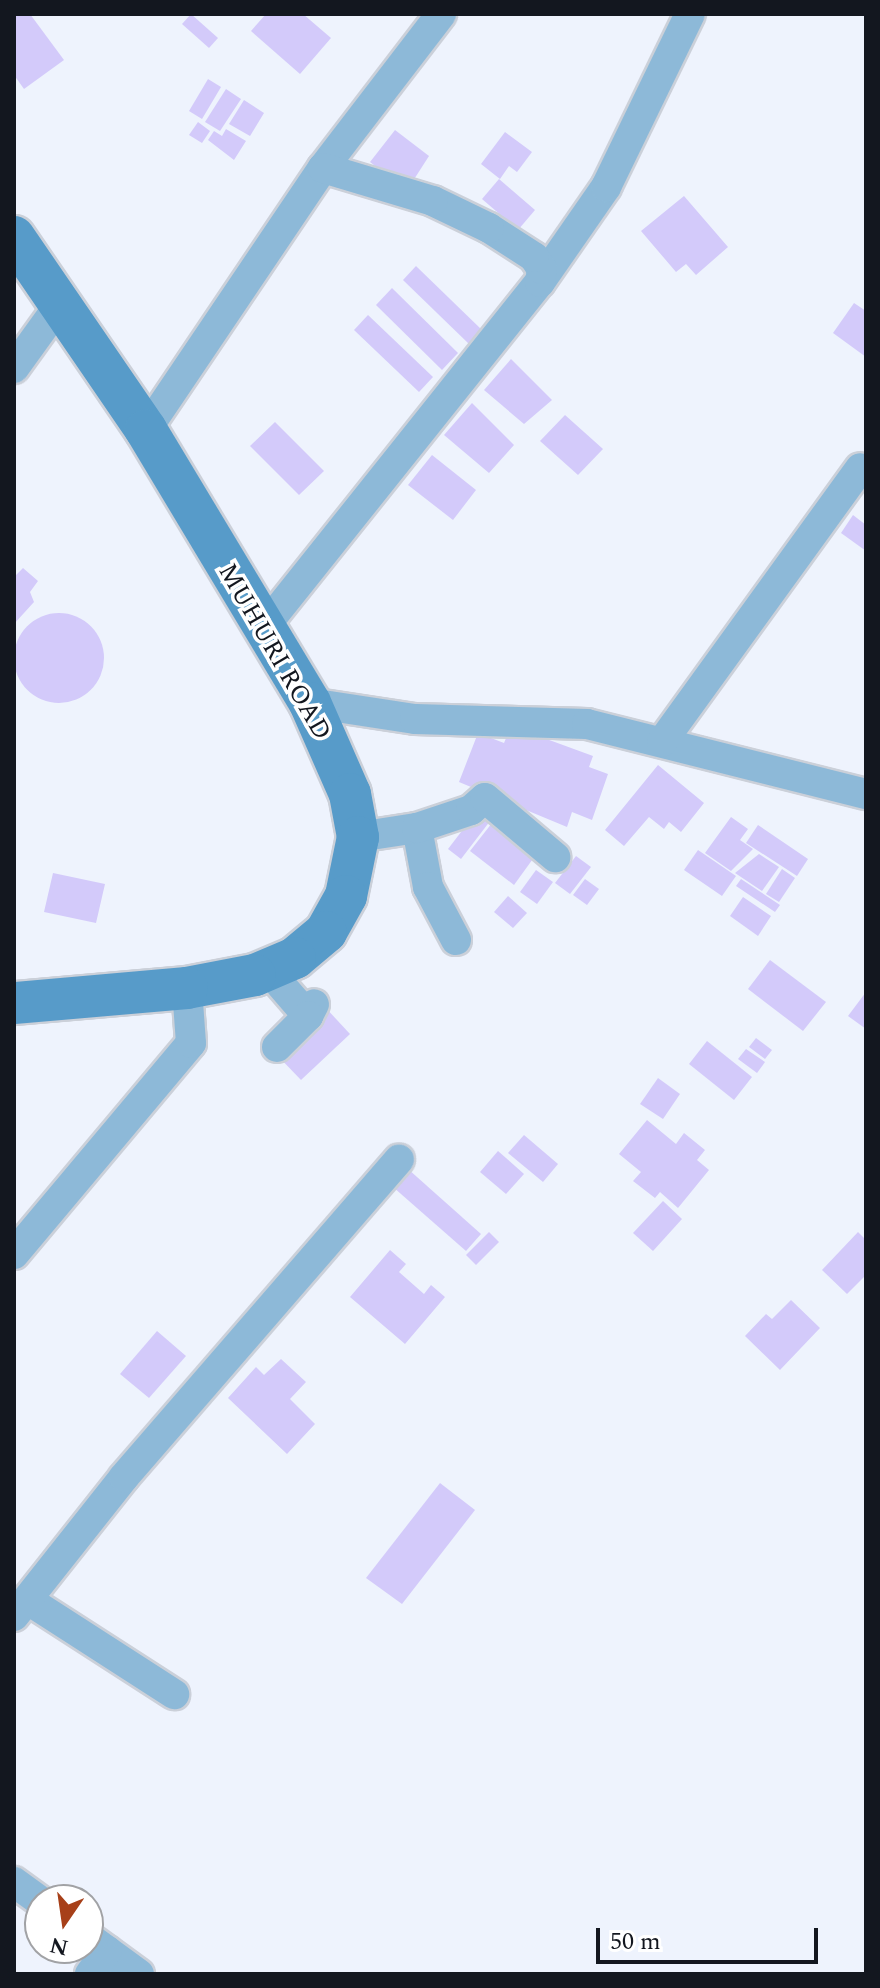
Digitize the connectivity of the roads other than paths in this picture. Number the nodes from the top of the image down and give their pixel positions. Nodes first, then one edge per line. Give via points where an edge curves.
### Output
1 (441, 14) edge
2 (690, 14) edge
3 (323, 168) junction
4 (14, 237) edge
5 (540, 282) junction
6 (58, 307) junction
7 (14, 368) edge
8 (146, 430) junction
9 (860, 468) dead end
10 (265, 626) junction
11 (310, 703) junction
12 (662, 742) junction
13 (866, 794) edge
14 (417, 828) junction
15 (358, 837) junction
16 (555, 857) dead end
17 (456, 940) dead end
18 (268, 970) junction
19 (187, 988) junction
20 (14, 1003) edge
21 (277, 1047) dead end
22 (399, 1159) dead end
23 (14, 1254) edge
24 (21, 1608) edge
25 (174, 1694) dead end
26 (104, 1958) edge
27 (139, 1974) edge

1 - 3 street
2 - 5 street via 606,187
3 - 5 street via 433,201 489,228 534,257 542,269
3 - 8 street
4 - 6 main road, MUHURI ROAD
5 - 10 street
6 - 7 street
6 - 8 main road, MUHURI ROAD
8 - 10 main road, MUHURI ROAD
9 - 12 street
10 - 11 main road, MUHURI ROAD
11 - 12 street via 415,719 587,724
11 - 15 main road, MUHURI ROAD via 350,794
12 - 13 street
14 - 15 street
14 - 16 street via 471,810 485,798
14 - 17 street via 428,887
15 - 18 main road, MUHURI ROAD via 346,896 326,932 295,958
18 - 19 main road, MUHURI ROAD
18 - 21 street via 311,1010
19 - 20 main road, MUHURI ROAD
19 - 23 street via 191,1043
22 - 24 street via 124,1477
24 - 25 street
26 - 27 street

